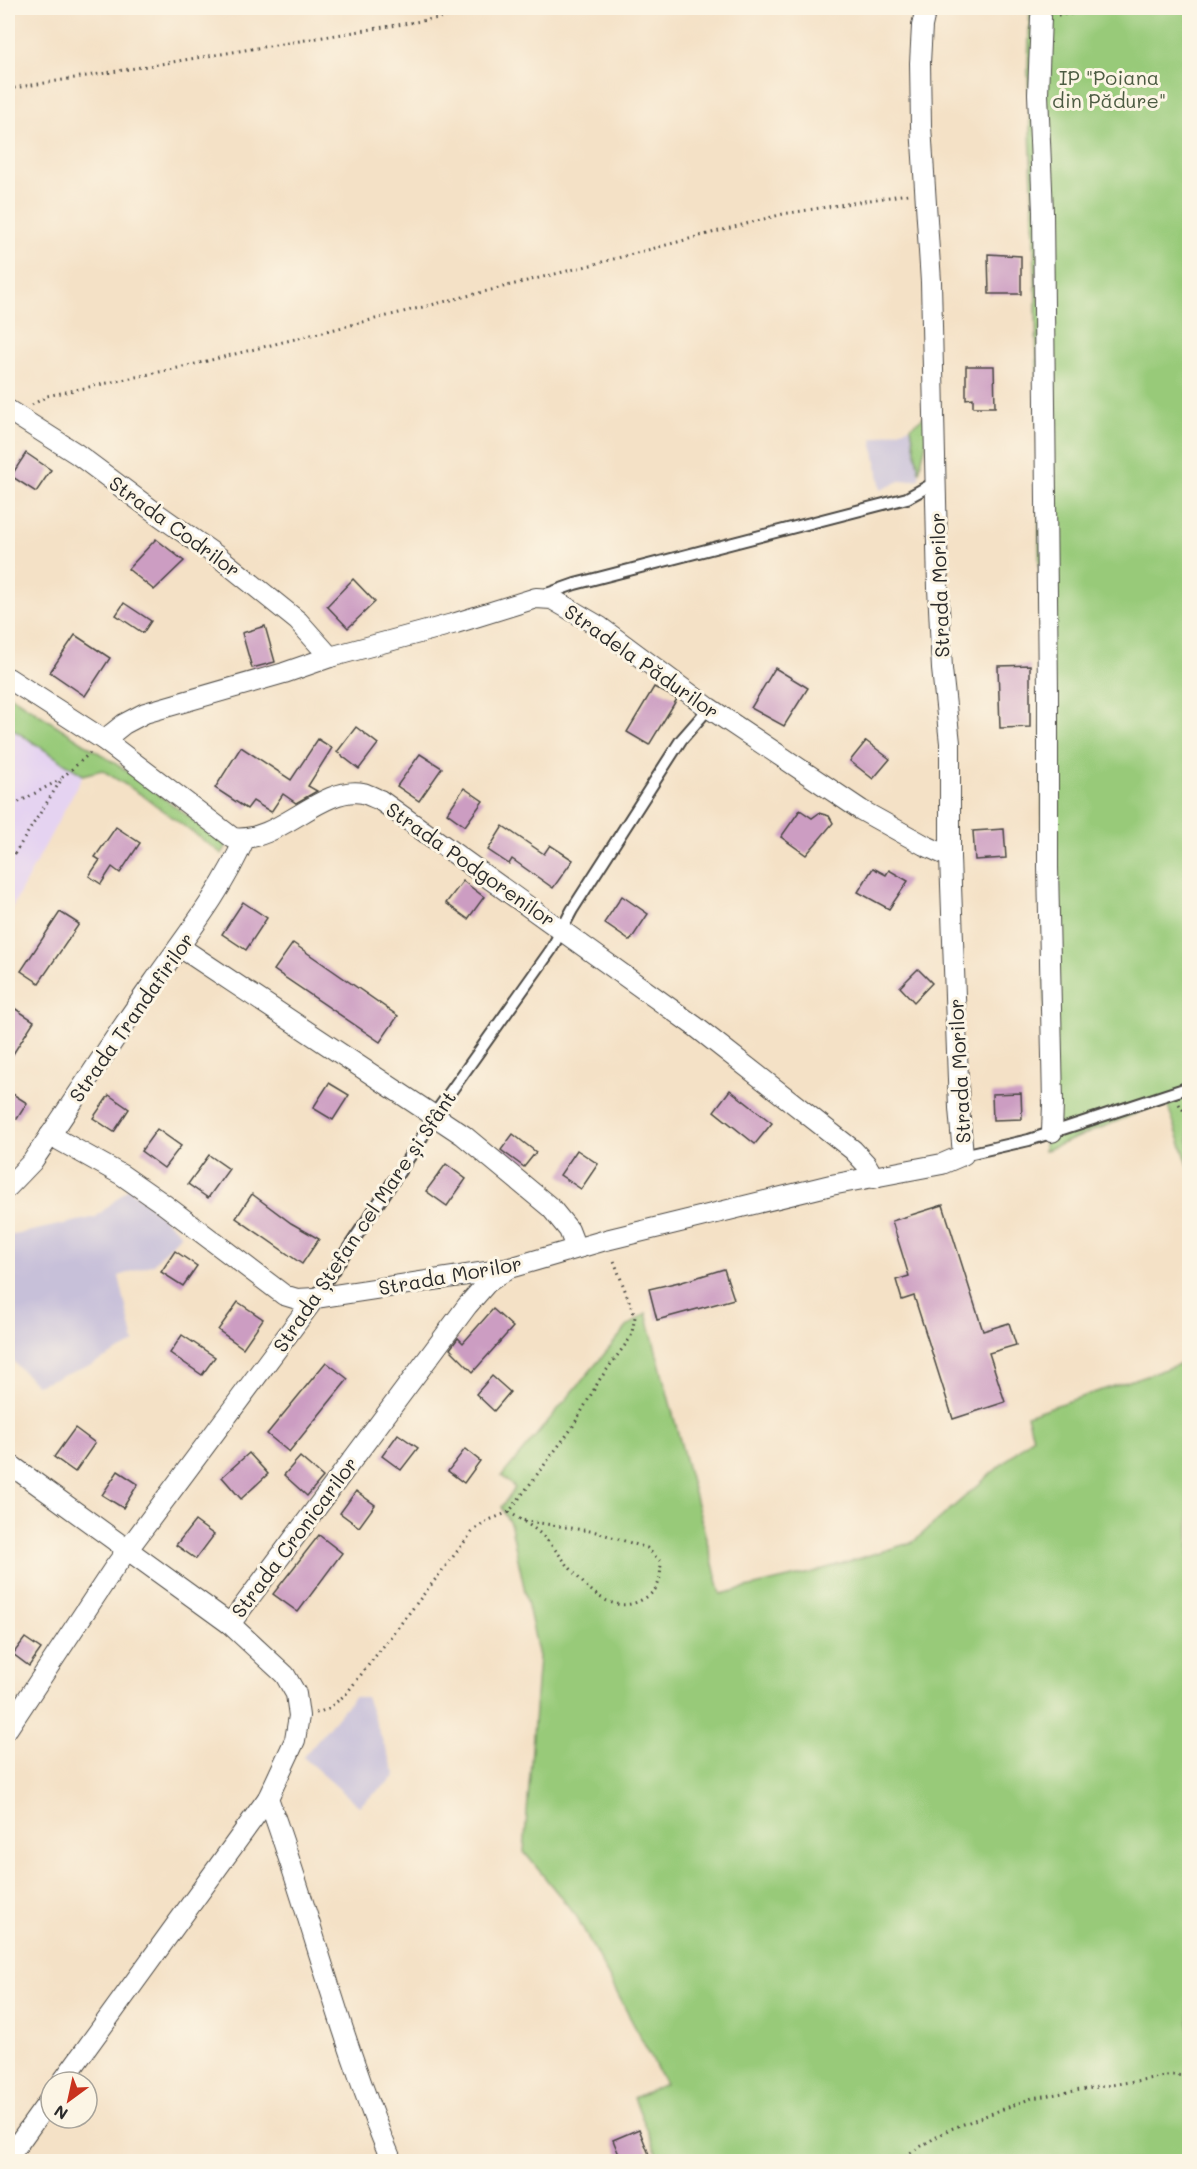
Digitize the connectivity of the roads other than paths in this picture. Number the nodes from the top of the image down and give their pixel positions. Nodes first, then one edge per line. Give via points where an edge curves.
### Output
1 (926, 8) edge
2 (1041, 17) road end
3 (11, 413) edge
4 (936, 482) junction
5 (536, 598) junction
6 (330, 657) junction
7 (8, 678) edge
8 (709, 708) junction
9 (104, 740) junction
10 (244, 840) junction
11 (950, 857) junction
12 (562, 929) junction
13 (180, 947) junction
14 (1190, 1087) edge
15 (434, 1115) junction
16 (1052, 1132) junction
17 (51, 1135) junction
18 (963, 1155) junction
19 (874, 1178) junction
20 (8, 1186) edge
21 (576, 1248) junction
22 (506, 1269) junction
23 (315, 1298) junction
24 (8, 1463) edge
25 (128, 1550) junction
26 (230, 1624) junction
27 (8, 1728) edge
28 (268, 1798) junction
29 (71, 2070) edge
30 (39, 2115) edge
31 (8, 2158) edge
32 (392, 2162) edge

1 - 4 street, Strada Morilor via 920,63 921,126 931,282
2 - 16 street via 1038,94
3 - 6 street, Strada Codrilor via 77,454 220,558 298,621
4 - 5 lane via 907,498 575,584
4 - 11 street, Strada Morilor via 938,600 950,743
5 - 6 street
5 - 8 street, Stradela Pădurilor via 552,599 600,627
6 - 9 street via 145,713
7 - 9 street
8 - 11 street, Stradela Pădurilor via 861,810
8 - 12 lane, Strada Ștefan cel Mare și Sfânt via 681,740
9 - 10 street via 220,830
10 - 12 street, Strada Podgorenilor via 343,794 361,793 400,812
10 - 13 street, Strada Trandafirilor via 235,862
11 - 18 street, Strada Morilor
12 - 15 lane, Strada Ștefan cel Mare și Sfânt
12 - 19 street, Strada Podgorenilor via 833,1134 866,1164
13 - 15 street
13 - 17 street, Strada Trandafirilor
14 - 16 lane
15 - 21 street via 551,1208 569,1230
15 - 23 lane, Strada Ștefan cel Mare și Sfânt
16 - 18 lane
17 - 20 street, Strada Trandafirilor
17 - 23 street, Strada Morilor via 131,1181 284,1295
18 - 19 street, Strada Morilor via 942,1164
19 - 21 street, Strada Morilor via 831,1185
21 - 22 street, Strada Morilor
22 - 23 street, Strada Morilor
22 - 26 street, Strada Cronicarilor via 467,1306
23 - 25 street, Strada Ștefan cel Mare și Sfânt
24 - 25 street
25 - 26 street
25 - 27 street, Strada Ștefan cel Mare și Sfânt
26 - 28 street, Strada Cronicarilor via 285,1675 296,1694 299,1716 295,1740
28 - 29 street, Strada Cronicarilor
28 - 32 street via 351,2057
30 - 31 street

